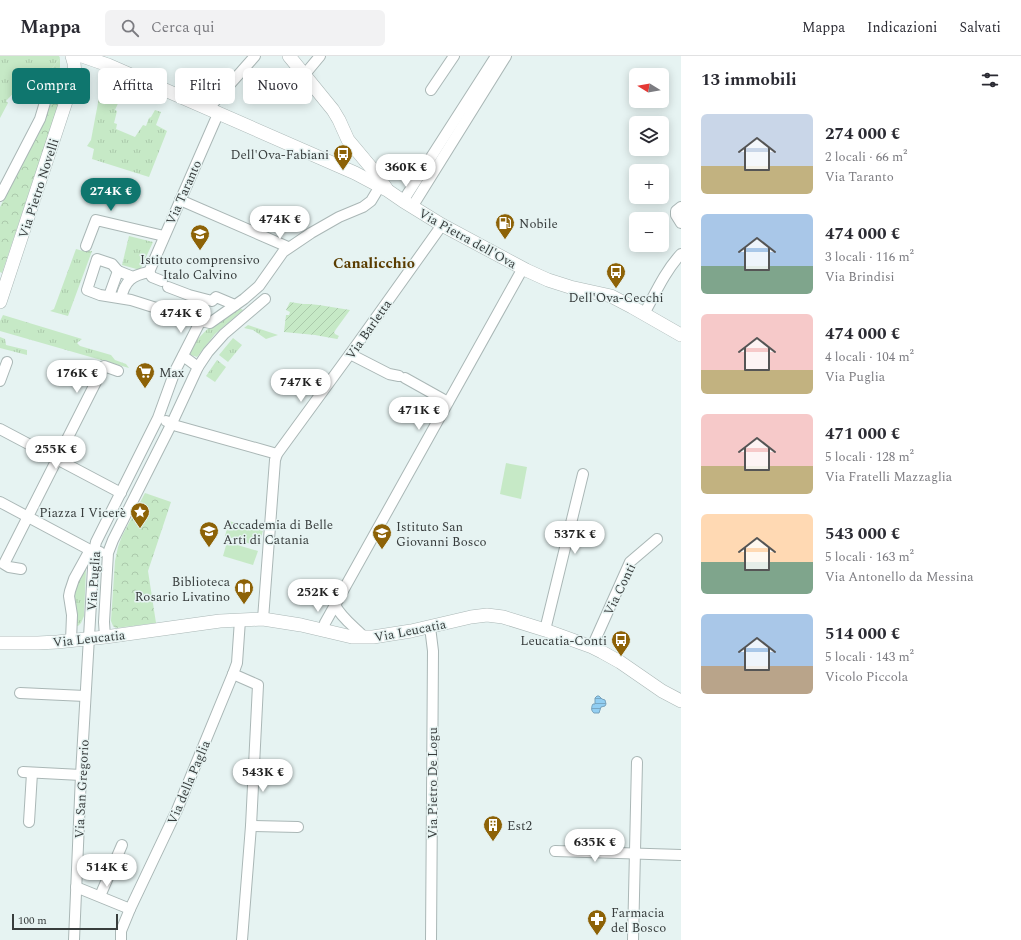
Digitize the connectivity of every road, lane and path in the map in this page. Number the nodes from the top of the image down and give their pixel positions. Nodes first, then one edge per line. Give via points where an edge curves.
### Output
1 (72, 56) edge
2 (82, 56) edge
3 (255, 56) edge
4 (289, 56) edge
5 (320, 56) edge
6 (454, 56) edge
7 (496, 56) edge
8 (506, 56) edge
9 (96, 61) junction
10 (74, 68) edge
11 (83, 68) edge
12 (300, 68) edge
13 (310, 68) edge
14 (312, 83) edge
15 (431, 90) dead end
16 (44, 104) edge
17 (65, 104) edge
18 (213, 111) junction
19 (377, 180) junction
20 (0, 196) edge
21 (180, 200) junction
22 (407, 204) junction
23 (681, 207) edge
24 (681, 223) edge
25 (442, 225) junction
26 (164, 236) junction
27 (86, 246) dead end
28 (288, 247) junction
29 (681, 254) edge
30 (523, 268) junction
31 (118, 271) junction
32 (148, 272) junction
33 (133, 277) junction
34 (109, 296) junction
35 (120, 298) junction
36 (265, 299) dead end
37 (0, 302) edge
38 (235, 305) junction
39 (644, 314) junction
40 (200, 322) junction
41 (681, 335) edge
42 (350, 354) junction
43 (182, 356) junction
44 (7, 362) dead end
45 (198, 367) junction
46 (118, 371) dead end
47 (0, 381) edge
48 (448, 402) junction
49 (158, 418) junction
50 (172, 423) junction
51 (0, 429) edge
52 (277, 454) junction
53 (57, 459) junction
54 (583, 474) dead end
55 (121, 493) junction
56 (0, 502) edge
57 (28, 517) junction
58 (657, 539) dead end
59 (92, 550) junction
60 (108, 553) junction
61 (21, 569) dead end
62 (335, 605) junction
63 (263, 619) junction
64 (240, 620) junction
65 (430, 627) junction
66 (323, 630) junction
67 (545, 630) junction
68 (105, 637) junction
69 (365, 638) junction
70 (89, 639) junction
71 (71, 641) junction
72 (0, 643) edge
73 (592, 647) junction
74 (233, 674) junction
75 (20, 693) dead end
76 (85, 696) junction
77 (681, 701) edge
78 (637, 762) dead end
79 (81, 775) junction
80 (29, 822) dead end
81 (251, 826) junction
82 (298, 827) dead end
83 (122, 845) dead end
84 (555, 851) dead end
85 (635, 854) junction
86 (681, 855) edge
87 (76, 887) junction
88 (100, 896) junction
89 (130, 908) junction
90 (74, 940) edge
91 (121, 940) edge
92 (242, 940) edge
93 (431, 940) edge
94 (633, 940) edge

1 - 10 main road
2 - 9 main road, Via Pietra dell'Ova
3 - 18 street, Via Taranto
4 - 12 main road
5 - 13 street
6 - 15 street
7 - 22 street
8 - 22 street
9 - 11 main road
9 - 18 main road, Via Pietra dell'Ova
14 - 19 main road via 333,110 348,140
16 - 20 street via 40,119
17 - 37 main road, Via Pietro Novelli
18 - 19 main road, Via Pietra dell'Ova via 355,173
18 - 21 street, Via Taranto
19 - 22 main road, Via Pietra dell'Ova
19 - 28 street via 371,201
21 - 26 street, Via Taranto
21 - 28 street
22 - 25 main road, Via Pietra dell'Ova
23 - 24 street via 676,211 676,215
25 - 30 main road, Via Pietra dell'Ova
25 - 42 street, Via Barletta
26 - 27 street via 96,220
26 - 32 street, Via Taranto
28 - 38 street via 259,286
29 - 39 street via 669,269
30 - 39 main road, Via Pietra dell'Ova via 570,287 611,296
30 - 48 street
31 - 33 street
31 - 34 street
31 - 34 street via 112,264 97,259 87,290
32 - 33 street
32 - 38 street via 152,277 189,296 212,301 216,297
33 - 35 street via 125,286
34 - 35 street
35 - 40 street
36 - 45 street, Via Puglia via 224,334
38 - 40 street via 210,324
39 - 41 main road, Via Pietra dell'Ova
40 - 43 street, Via Puglia
42 - 48 street via 389,374 402,377
42 - 52 street, Via Barletta
43 - 45 street
43 - 49 street, Via Puglia
44 - 47 street
45 - 50 street, Via Puglia
46 - 53 street via 104,366
48 - 62 street
49 - 50 street
49 - 55 street, Via Puglia
50 - 52 street
50 - 60 street, Via Puglia
51 - 53 street
52 - 63 street, Via Barletta
53 - 55 street
53 - 57 street
54 - 67 street
55 - 59 street, Via Puglia
56 - 57 street
57 - 59 street
57 - 61 street via 4,564
58 - 73 street, Via Conti via 630,562
59 - 60 street
59 - 70 street, Via Puglia
59 - 71 street, Via Puglia via 74,579 70,591
60 - 68 street, Via Puglia
62 - 66 street
62 - 69 street via 338,612
63 - 64 main road, Via Leucatia
63 - 66 main road, Via Leucatia
64 - 68 main road, Via Leucatia
64 - 74 street, Via della Paglia
65 - 67 main road, Via Leucatia via 487,614
65 - 69 main road, Via Leucatia
65 - 93 street, Via Pietro De Logu via 433,651
66 - 69 main road, Via Leucatia
67 - 73 main road, Via Leucatia
68 - 70 main road, Via Leucatia
70 - 71 main road, Via Leucatia
70 - 76 street, Via San Gregorio
71 - 72 main road, Via Leucatia
73 - 77 main road, Via Leucatia
74 - 81 street via 258,685
74 - 89 street, Via della Paglia via 177,810
75 - 76 street
76 - 79 street, Via San Gregorio
78 - 85 street
79 - 80 street via 28,773
79 - 87 street, Via San Gregorio
81 - 82 street
81 - 92 street
83 - 88 street
84 - 85 street
85 - 86 street
85 - 94 street
87 - 88 street
87 - 90 street, Via San Gregorio
88 - 89 street
89 - 91 street, Via della Paglia via 121,930

